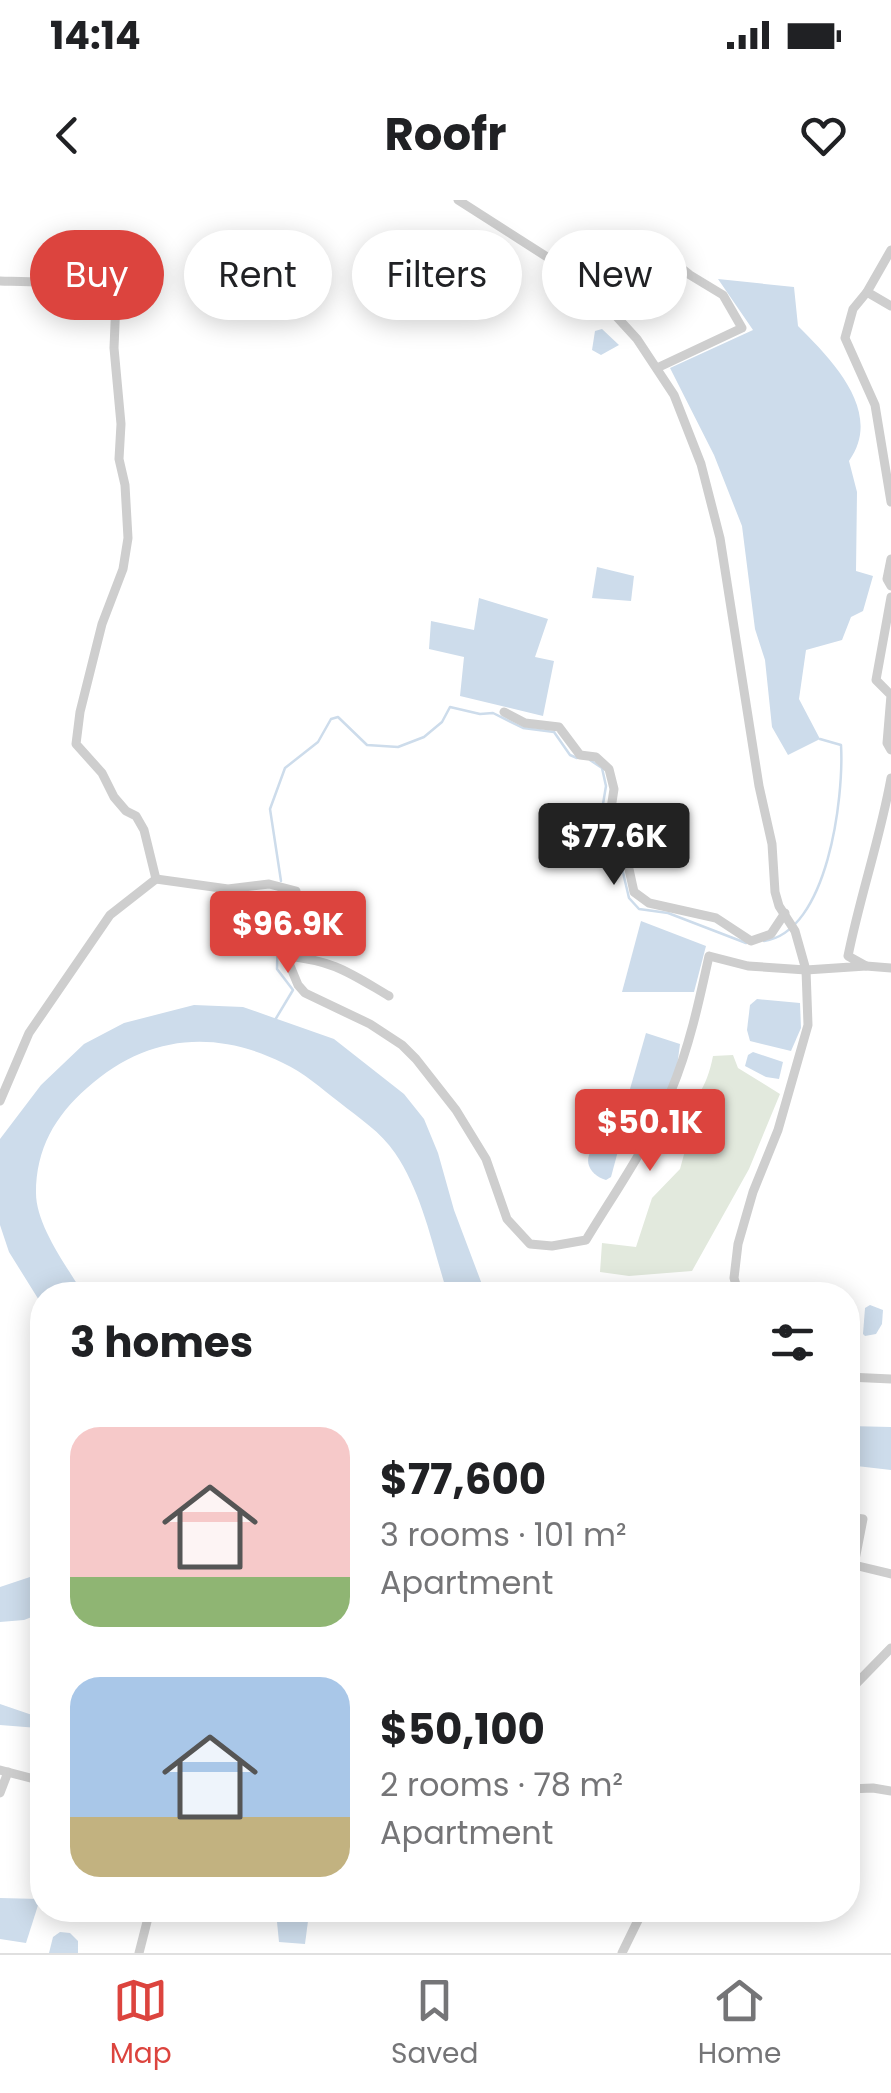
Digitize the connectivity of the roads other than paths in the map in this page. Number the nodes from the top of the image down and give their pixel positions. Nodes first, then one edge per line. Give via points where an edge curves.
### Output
1 (458, 200) edge
2 (891, 250) edge
3 (542, 254) edge
4 (687, 273) edge
5 (0, 281) edge
6 (868, 292) junction
7 (891, 306) edge
8 (620, 320) edge
9 (657, 368) junction
10 (891, 502) edge
11 (891, 559) edge
12 (891, 586) edge
13 (891, 597) edge
14 (504, 712) dead end
15 (891, 750) edge
16 (891, 778) edge
17 (156, 879) junction
18 (785, 913) junction
19 (286, 956) junction
20 (866, 966) junction
21 (891, 968) edge
22 (806, 970) junction
23 (389, 996) dead end
24 (0, 1101) edge
25 (735, 1282) edge
26 (860, 1379) edge
27 (891, 1380) edge
28 (860, 1566) edge
29 (891, 1574) edge
30 (891, 1648) edge
31 (860, 1680) edge
32 (4, 1771) edge
33 (30, 1778) edge
34 (860, 1790) edge
35 (891, 1791) edge
36 (0, 1793) edge
37 (147, 1922) edge
38 (637, 1922) edge
39 (140, 1953) edge
40 (622, 1953) edge

1 - 3 street
2 - 6 street
4 - 9 street via 723,295 742,328
5 - 17 street via 73,287 116,300 119,460 128,538 76,744 136,816
6 - 7 street
6 - 10 street via 853,309 845,338 875,405
8 - 9 street
9 - 18 street via 700,464 720,538 775,892
11 - 12 street
13 - 15 street via 876,680 891,694
14 - 18 street via 525,723 559,727 580,755 596,757 609,769 610,814 634,892 649,903 716,918 752,941 771,934
16 - 20 street via 848,956
17 - 19 street via 296,891 297,909 284,934
17 - 24 street via 110,915 30,1033
18 - 22 street
19 - 22 street via 305,993 370,1024 416,1059 486,1160 508,1219 530,1244 552,1246 586,1240 635,1162 681,1066 710,956
19 - 23 street via 345,968
20 - 21 street
20 - 22 street
22 - 25 street via 808,1025 738,1244
26 - 27 street
28 - 29 street
30 - 31 street
32 - 33 street
32 - 36 street
34 - 35 street
37 - 39 street
38 - 40 street

